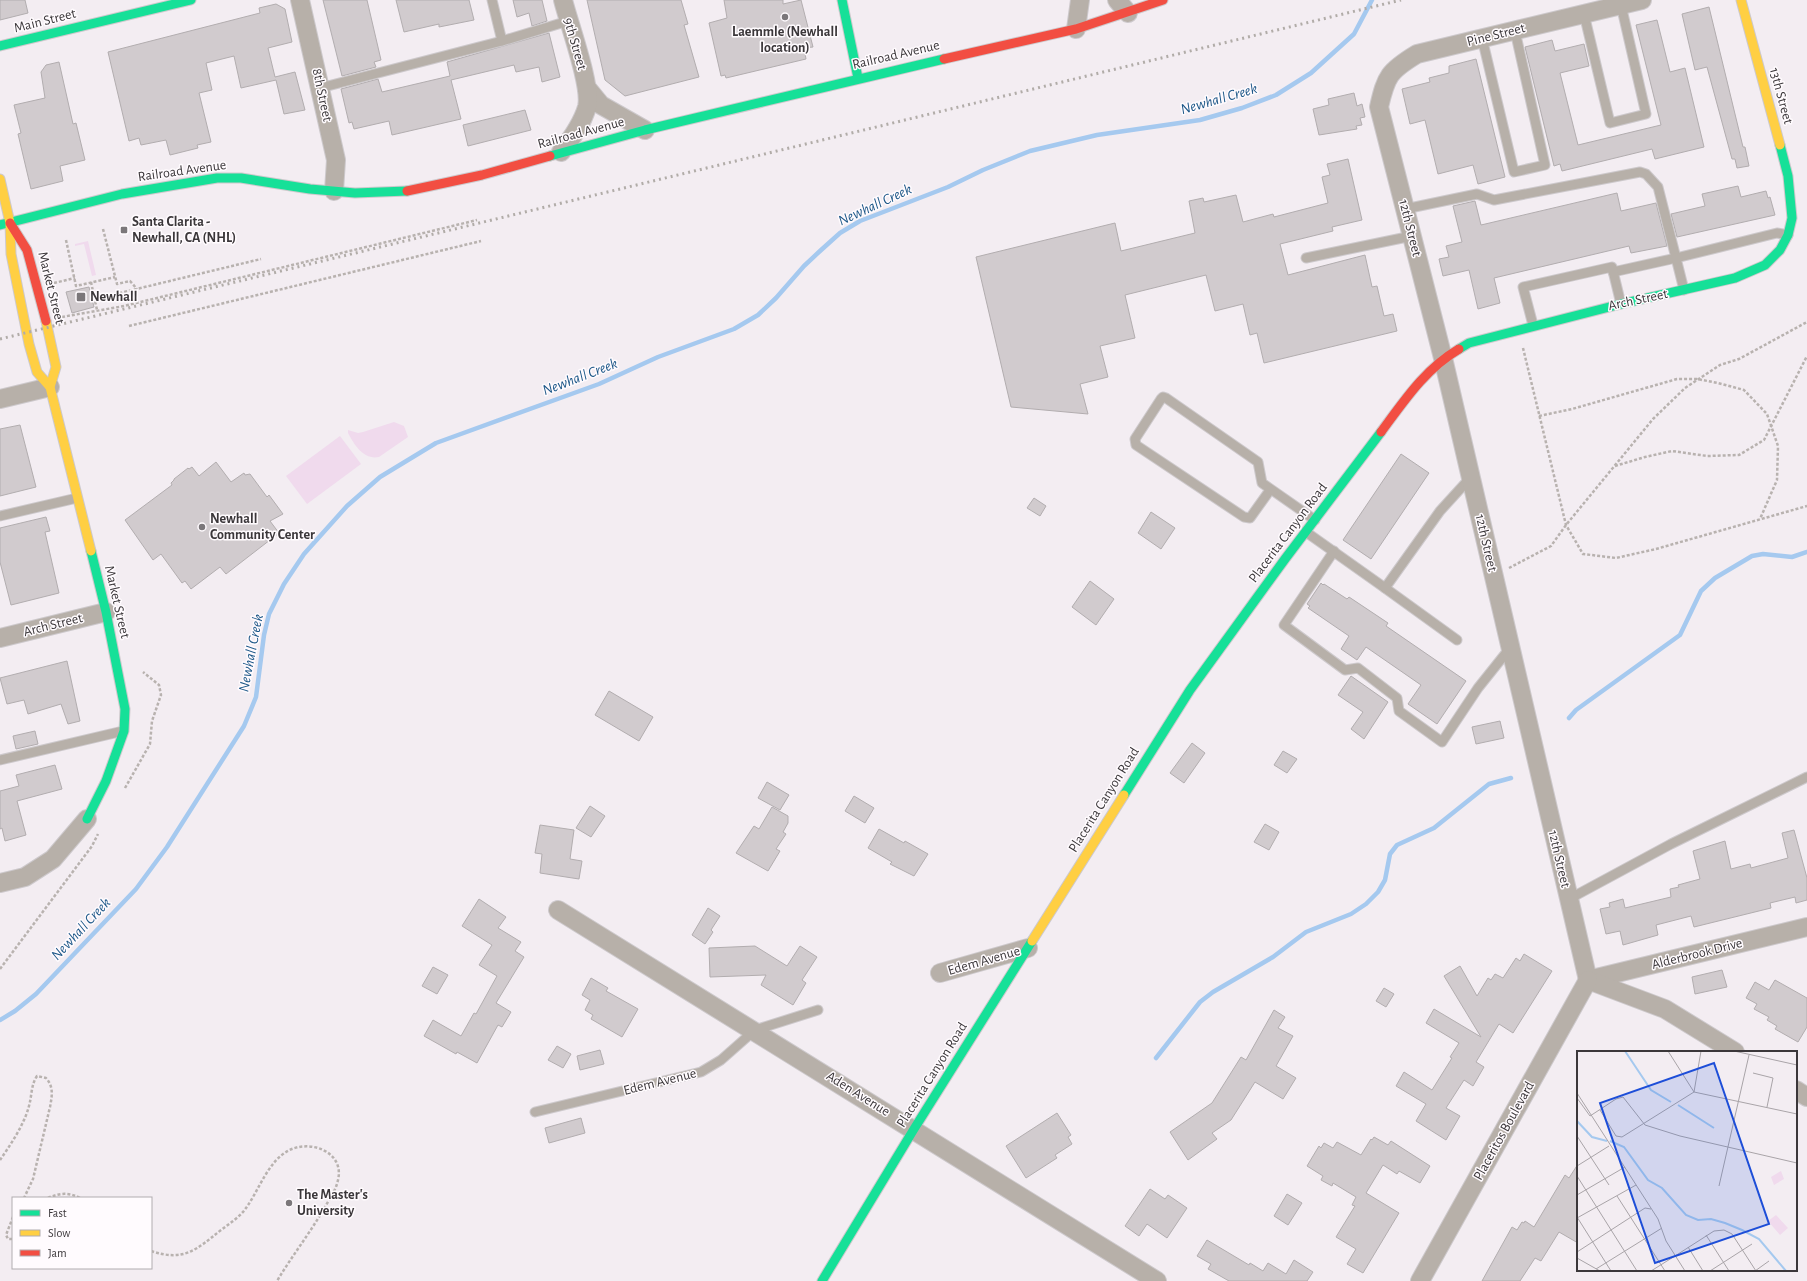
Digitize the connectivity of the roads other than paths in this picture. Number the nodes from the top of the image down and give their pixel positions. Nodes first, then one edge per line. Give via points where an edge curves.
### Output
1 (191, 0) edge
2 (300, 0) edge
3 (492, 0) edge
4 (563, 0) edge
5 (842, 0) edge
6 (1080, 0) edge
7 (1163, 0) edge
8 (1642, 0) edge
9 (1741, 0) edge
10 (1621, 5) junction
11 (1122, 6) edge
12 (1584, 14) junction
13 (568, 21) junction
14 (1076, 29) junction
15 (1515, 31) junction
16 (1482, 38) junction
17 (502, 41) junction
18 (0, 46) edge
19 (858, 78) junction
20 (320, 88) junction
21 (587, 88) junction
22 (1379, 107) joint
23 (645, 130) junction
24 (561, 152) junction
25 (0, 179) edge
26 (334, 191) junction
27 (1791, 200) joint
28 (1405, 210) junction
29 (10, 223) junction
30 (0, 225) edge
31 (1788, 235) junction
32 (1412, 236) junction
33 (1306, 258) dead end
34 (1676, 258) junction
35 (1614, 272) junction
36 (1684, 290) junction
37 (1621, 304) junction
38 (1533, 325) junction
39 (1443, 358) junction
40 (50, 387) junction
41 (0, 399) edge
42 (1470, 477) junction
43 (1270, 490) junction
44 (78, 498) junction
45 (0, 516) edge
46 (1315, 520) junction
47 (1306, 532) junction
48 (1334, 551) junction
49 (1385, 588) junction
50 (106, 612) junction
51 (0, 638) edge
52 (1456, 640) dead end
53 (1510, 648) junction
54 (124, 731) junction
55 (0, 760) edge
56 (1807, 777) edge
57 (87, 820) joint
58 (0, 883) edge
59 (1569, 899) junction
60 (558, 910) dead end
61 (1807, 927) edge
62 (1028, 948) junction
63 (940, 973) dead end
64 (1588, 980) junction
65 (818, 1010) dead end
66 (755, 1030) junction
67 (1733, 1051) edge
68 (1797, 1091) edge
69 (1807, 1097) edge
70 (535, 1112) dead end
71 (914, 1129) junction
72 (822, 1281) edge
73 (1157, 1281) edge
74 (1420, 1281) edge

1 - 18 street, Main Street
2 - 20 street, 8th Street
3 - 17 lane
4 - 13 street, 9th Street
5 - 19 street
6 - 14 street
7 - 11 street, Railroad Avenue
8 - 10 street, Pine Street
9 - 27 street, 13th Street via 1788,176
10 - 12 street, Pine Street
10 - 12 lane via 1646,114 1610,123
11 - 14 street, Railroad Avenue
12 - 15 street, Pine Street
13 - 17 lane
13 - 21 street, 9th Street
14 - 19 street, Railroad Avenue
15 - 16 street, Pine Street
15 - 16 lane via 1545,165 1514,172
16 - 22 street, Pine Street via 1417,54 1397,66 1385,81
17 - 20 lane
19 - 23 street, Railroad Avenue
20 - 26 street, 8th Street via 336,160
21 - 23 street, 9th Street via 601,105
21 - 24 street, 9th Street via 588,106 580,126
22 - 28 street, 12th Street
23 - 24 street, Railroad Avenue
24 - 26 street, Railroad Avenue via 482,175 405,191
25 - 29 street, Market Street
26 - 29 street, Railroad Avenue via 241,178 217,178 122,194
27 - 31 street, Arch Street via 1792,218
28 - 32 street, 12th Street
28 - 34 lane via 1477,194 1494,200 1640,172 1651,178 1658,187
29 - 30 street, Railroad Avenue
29 - 40 street, Market Street via 11,254 29,344 37,372
29 - 40 street, Market Street via 27,250 47,327 56,367
31 - 34 lane via 1777,233
31 - 36 street, Arch Street via 1780,250 1765,265 1735,278
32 - 33 lane
32 - 39 street, 12th Street
34 - 35 lane
34 - 36 lane
35 - 37 lane
35 - 38 lane via 1612,266 1523,287
36 - 37 street, Arch Street
37 - 38 street, Arch Street
38 - 39 street, Arch Street via 1469,343
39 - 42 street, 12th Street
39 - 46 street, Placerita Canyon Road via 1420,380
40 - 41 street
40 - 44 street, Market Street
42 - 49 lane via 1440,511
42 - 53 street, 12th Street
43 - 43 lane via 1262,483 1258,462 1166,398 1161,399 1135,439 1136,445 1244,517 1250,518
43 - 46 lane
44 - 45 lane
44 - 50 street, Market Street
46 - 47 street, Placerita Canyon Road
47 - 48 lane
47 - 62 street, Placerita Canyon Road via 1190,690
48 - 49 lane
48 - 53 lane via 1284,625 1345,670 1358,668 1398,698 1399,710 1442,742 1478,688
49 - 52 lane
50 - 51 street, Arch Street
50 - 54 street, Market Street via 125,708
53 - 59 street, 12th Street
54 - 55 lane
54 - 57 street, Market Street via 106,781
56 - 59 lane via 1671,844
57 - 58 street via 53,859 25,877
59 - 64 street, 12th Street
60 - 66 street, Aden Avenue
61 - 64 street, Alderbrook Drive
62 - 63 street, Edem Avenue
62 - 71 street, Placerita Canyon Road
64 - 67 street via 1665,1009
64 - 74 street, Placeritos Boulevard
65 - 66 lane, Edem Avenue
66 - 70 lane, Edem Avenue via 721,1060 701,1072
66 - 71 street, Aden Avenue
68 - 69 street
71 - 72 street, Placerita Canyon Road
71 - 73 street, Aden Avenue

